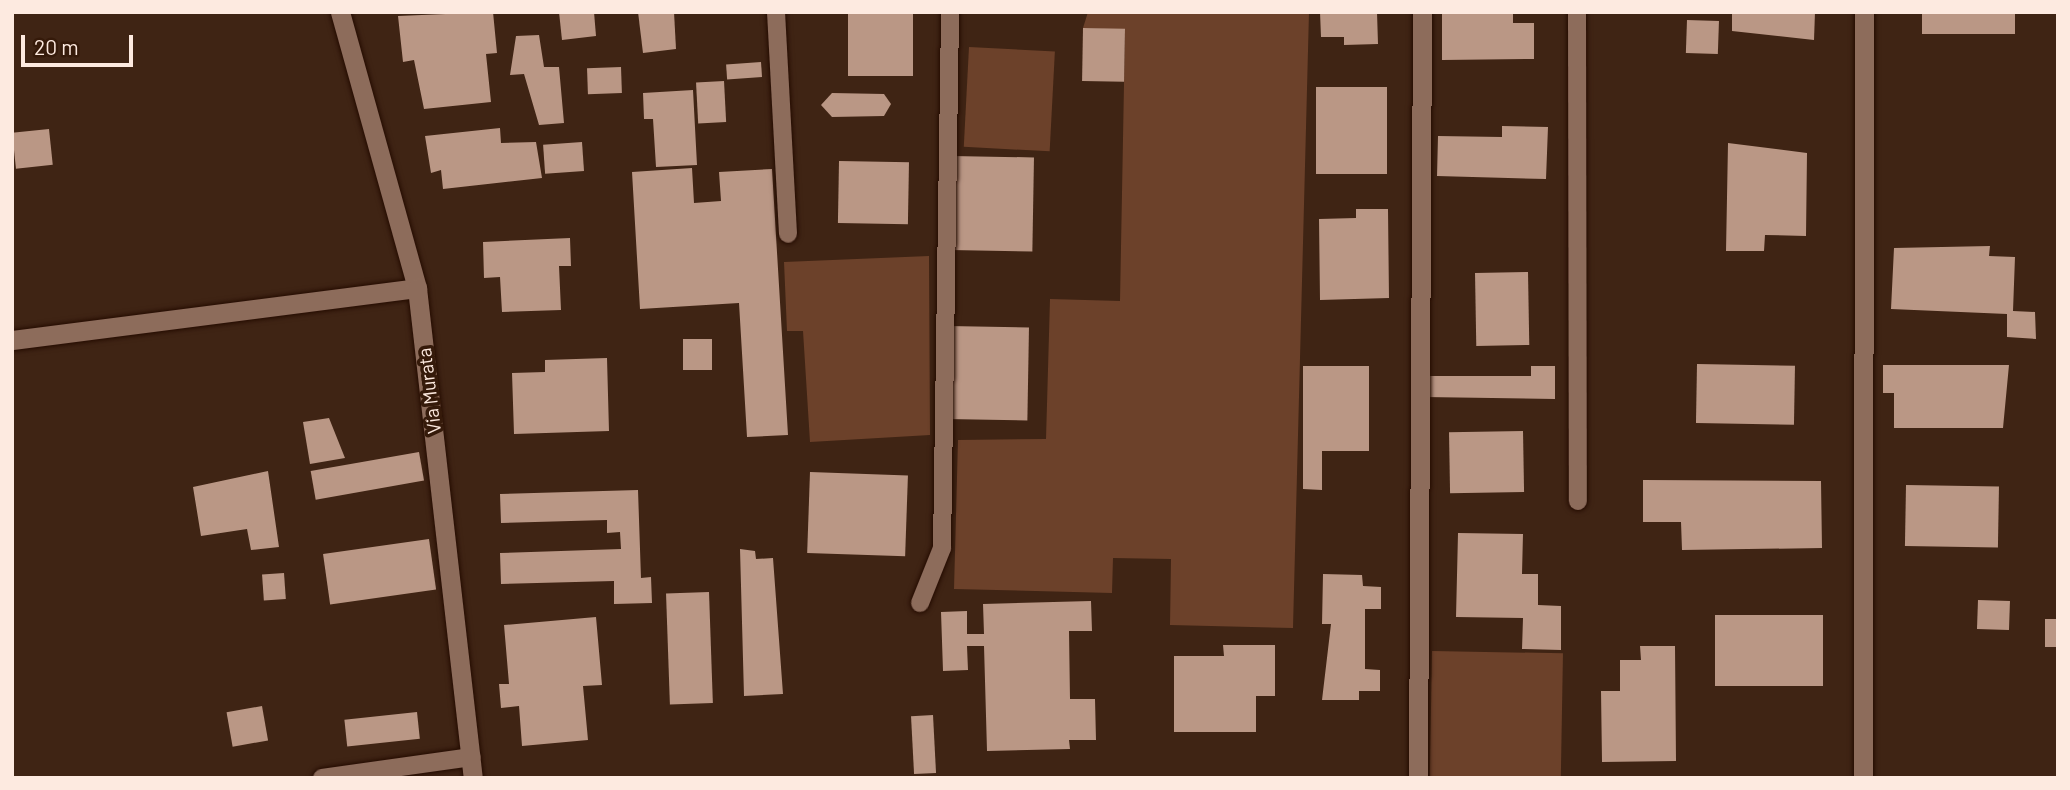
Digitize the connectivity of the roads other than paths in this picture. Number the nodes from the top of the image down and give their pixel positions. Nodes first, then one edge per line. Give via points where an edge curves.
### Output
1 (340, 12) edge
2 (776, 12) edge
3 (950, 12) edge
4 (1422, 12) edge
5 (1577, 12) edge
6 (1864, 12) edge
7 (788, 234) dead end
8 (417, 288) junction
9 (12, 340) edge
10 (1578, 501) dead end
11 (920, 603) dead end
12 (472, 757) junction
13 (322, 778) edge
14 (473, 778) edge
15 (1418, 778) edge
16 (1863, 778) edge

1 - 8 street, Via Murata
2 - 7 lane
3 - 11 lane via 942,548
4 - 15 street
5 - 10 lane
6 - 16 street
8 - 9 street
8 - 12 street, Via Murata
12 - 13 lane
12 - 14 street, Via Murata

